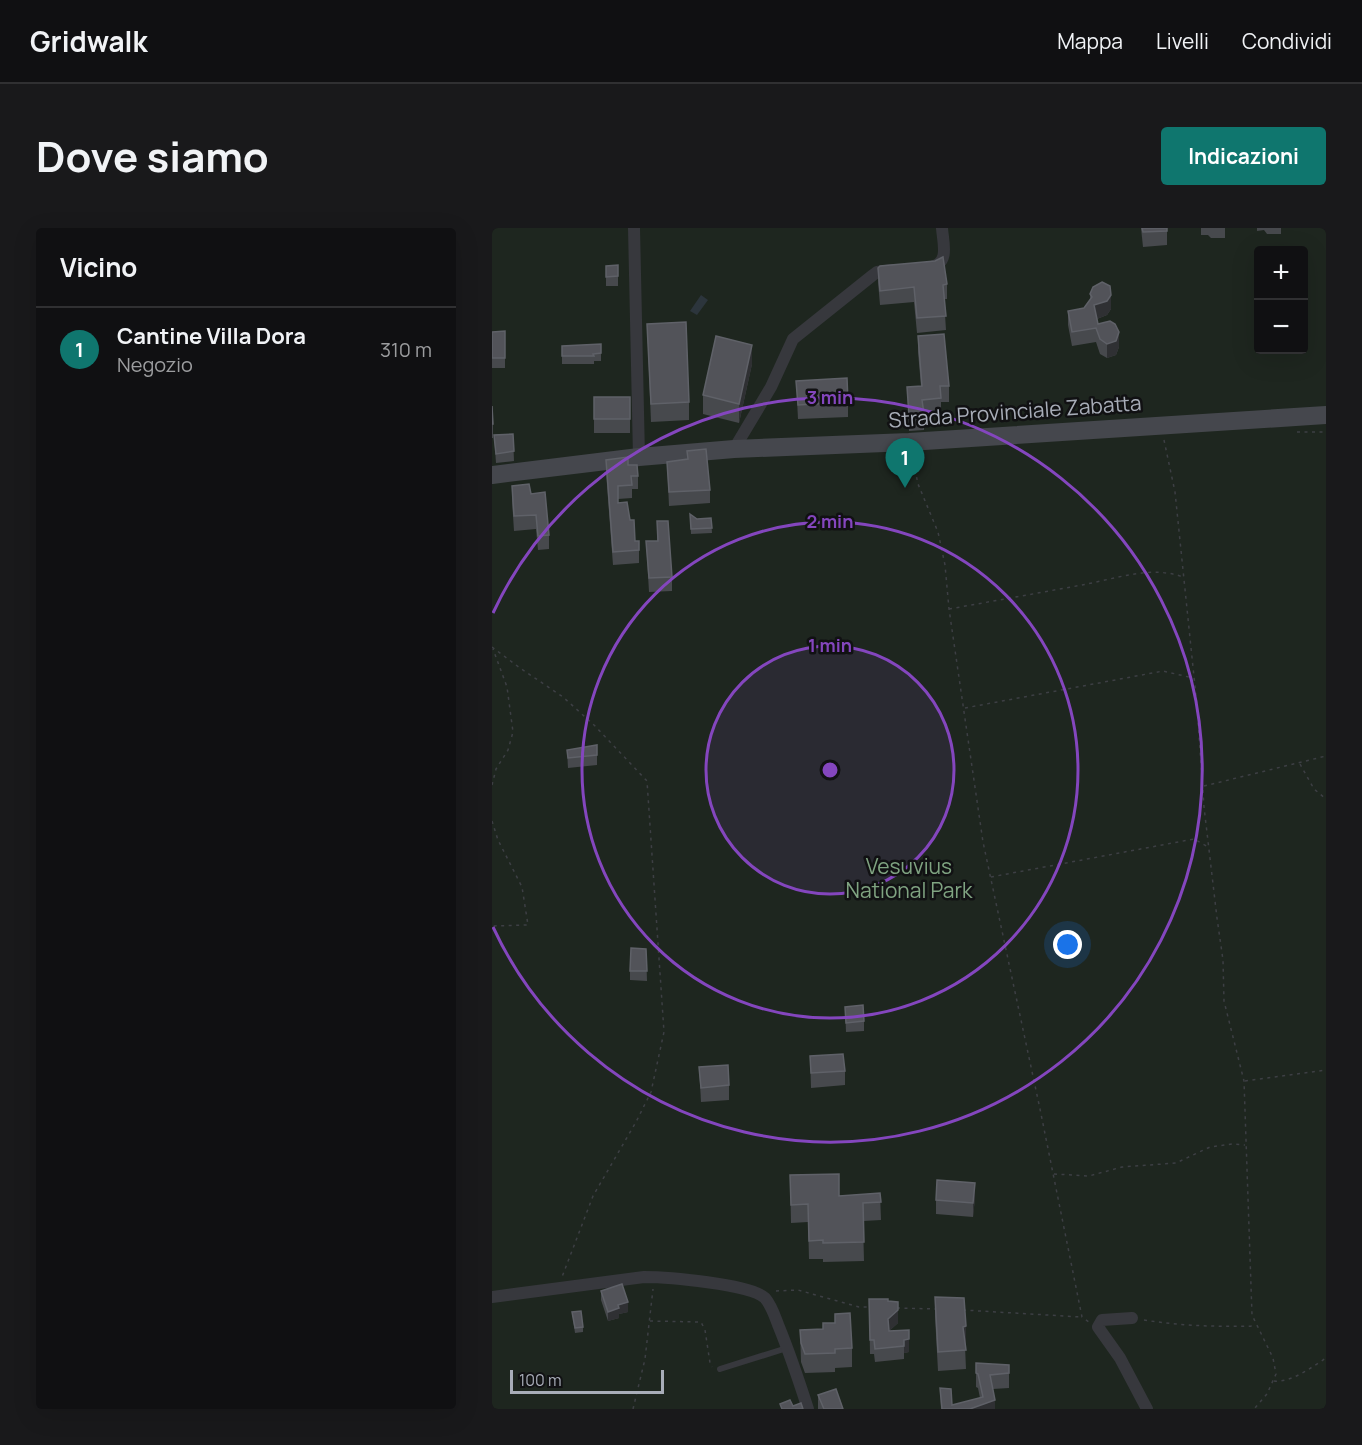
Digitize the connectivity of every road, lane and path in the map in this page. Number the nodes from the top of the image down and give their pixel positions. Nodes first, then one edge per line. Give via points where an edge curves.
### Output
1 (634, 228) edge
2 (942, 228) edge
3 (1326, 416) edge
4 (1158, 425) junction
5 (909, 441) junction
6 (734, 449) junction
7 (639, 457) junction
8 (492, 475) edge
9 (1184, 577) junction
10 (949, 609) junction
11 (492, 647) edge
12 (1194, 678) junction
13 (964, 708) junction
14 (1326, 756) edge
15 (1299, 763) junction
16 (492, 785) edge
17 (1203, 786) junction
18 (1326, 799) edge
19 (492, 821) edge
20 (1209, 848) junction
21 (990, 877) junction
22 (492, 926) edge
23 (1326, 1071) edge
24 (1244, 1081) junction
25 (1246, 1145) junction
26 (1053, 1174) junction
27 (659, 1277) junction
28 (557, 1289) junction
29 (777, 1291) dead end
30 (492, 1298) edge
31 (870, 1307) edge
32 (891, 1308) edge
33 (945, 1309) edge
34 (956, 1310) edge
35 (1082, 1317) junction
36 (1132, 1318) joint
37 (650, 1321) junction
38 (1257, 1326) junction
39 (1098, 1327) junction
40 (787, 1348) junction
41 (1326, 1358) edge
42 (720, 1369) joint
43 (1273, 1381) junction
44 (633, 1409) edge
45 (808, 1409) edge
46 (1147, 1409) edge
47 (1254, 1409) edge

1 - 7 street
2 - 6 street via 944,254 934,267 877,272 793,339 771,387
3 - 4 street, Strada Provinciale Zabatta
4 - 5 street, Strada Provinciale Zabatta
4 - 9 path via 1175,492
5 - 6 street, Strada Provinciale Zabatta
5 - 10 path via 918,484 938,532
6 - 7 street, Strada Provinciale Zabatta
7 - 8 street, Strada Provinciale Zabatta
9 - 10 path via 1171,572 1129,574
9 - 12 path
10 - 13 path
11 - 16 path via 507,687 513,732
11 - 28 path via 563,697 647,781 664,1032 651,1092 593,1196
12 - 13 path via 1163,671
12 - 17 path
13 - 21 path
14 - 15 path
15 - 17 path
15 - 18 path via 1314,789
17 - 20 path
19 - 22 path via 522,887 528,925
20 - 21 path via 1194,839
20 - 24 path via 1223,960 1224,1001
21 - 26 path
23 - 24 path
24 - 25 path
25 - 26 path via 1210,1147 1176,1163 1122,1167 1089,1176
25 - 38 path via 1251,1299
26 - 35 path
27 - 28 street
27 - 37 path
27 - 40 street via 750,1290 764,1297
28 - 30 street
29 - 31 path via 798,1290
32 - 33 path
34 - 35 path
35 - 39 path
36 - 38 path via 1172,1324
36 - 39 street via 1102,1320
37 - 42 path via 701,1322 710,1363 714,1369
37 - 44 path
38 - 43 path via 1273,1358
39 - 46 street
40 - 42 lane
40 - 45 street
41 - 43 path via 1281,1382
43 - 47 path

